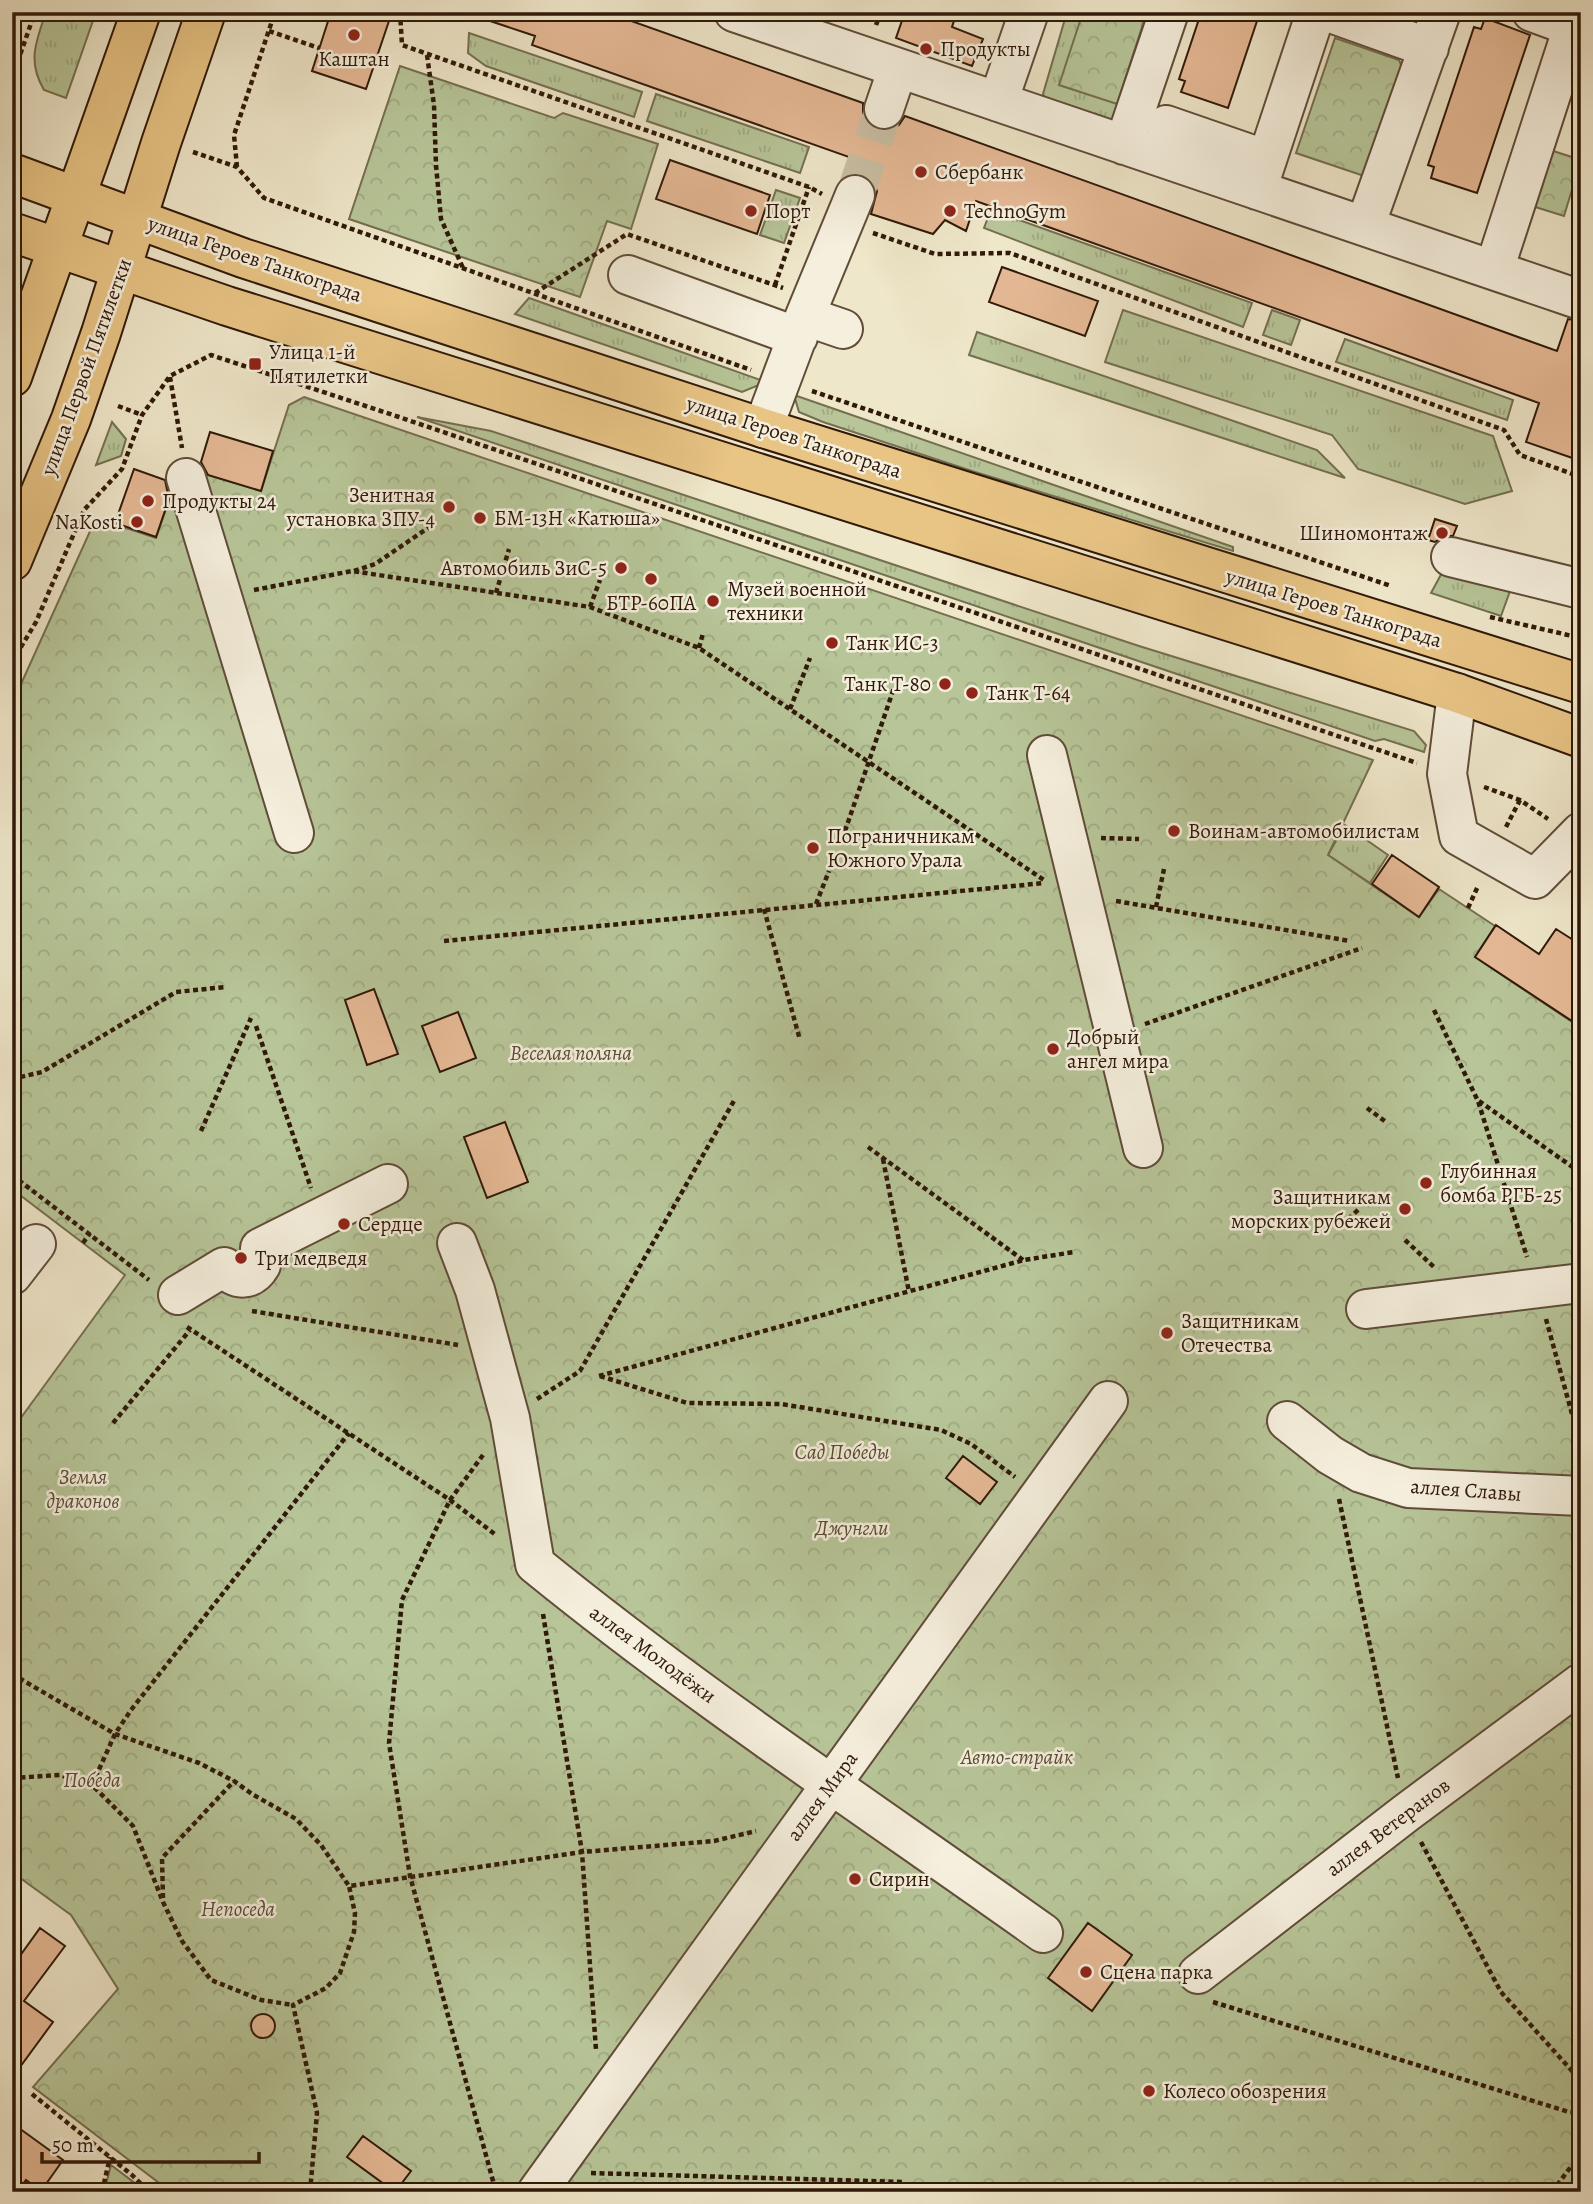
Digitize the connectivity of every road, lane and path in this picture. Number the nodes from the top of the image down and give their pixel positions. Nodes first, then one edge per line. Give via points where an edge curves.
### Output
1 (35, 12) edge
2 (141, 12) edge
3 (206, 12) edge
4 (275, 12) edge
5 (400, 12) edge
6 (734, 12) edge
7 (1029, 12) edge
8 (1169, 12) edge
9 (1316, 12) edge
10 (1328, 12) edge
11 (1441, 12) edge
12 (1532, 12) edge
13 (269, 31) junction
14 (319, 48) dead end
15 (1429, 48) junction
16 (426, 55) junction
17 (898, 68) junction
18 (12, 78) edge
19 (998, 102) junction
20 (884, 109) tunnel mouth
21 (1166, 125) dead end
22 (1124, 145) junction
23 (187, 150) dead end
24 (237, 167) junction
25 (12, 173) edge
26 (1262, 175) junction
27 (809, 187) junction
28 (77, 195) junction
29 (849, 209) junction
30 (138, 218) junction
31 (1365, 226) junction
32 (12, 232) edge
33 (58, 248) junction
34 (463, 268) junction
35 (122, 270) junction
36 (1494, 270) junction
37 (628, 275) dead end
38 (775, 285) dead end
39 (1581, 299) edge
40 (802, 326) junction
41 (844, 329) dead end
42 (170, 376) junction
43 (12, 377) edge
44 (782, 381) junction
45 (118, 406) dead end
46 (142, 415) junction
47 (764, 428) junction
48 (1581, 477) edge
49 (186, 478) joint
50 (431, 526) dead end
51 (509, 549) dead end
52 (1451, 557) dead end
53 (12, 561) edge
54 (352, 572) junction
55 (600, 580) dead end
56 (1581, 589) edge
57 (1402, 590) dead end
58 (496, 593) junction
59 (222, 596) junction
60 (590, 607) junction
61 (1488, 617) dead end
62 (703, 633) dead end
63 (1581, 638) edge
64 (699, 648) junction
65 (810, 658) dead end
66 (12, 663) edge
67 (1581, 684) edge
68 (894, 688) dead end
69 (1457, 693) junction
70 (789, 709) junction
71 (1581, 738) edge
72 (1047, 755) dead end
73 (868, 762) junction
74 (1447, 774) junction
75 (1520, 800) dead end
76 (845, 831) dead end
77 (294, 832) dead end
78 (1581, 832) edge
79 (1164, 869) dead end
80 (829, 871) dead end
81 (1081, 895) junction
82 (816, 904) junction
83 (1156, 907) junction
84 (764, 909) junction
85 (444, 941) dead end
86 (1350, 941) dead end
87 (1362, 948) dead end
88 (225, 987) dead end
89 (1434, 1010) dead end
90 (251, 1018) dead end
91 (257, 1026) dead end
92 (1115, 1034) junction
93 (800, 1040) dead end
94 (12, 1079) edge
95 (735, 1099) dead end
96 (1367, 1108) dead end
97 (1386, 1122) dead end
98 (201, 1131) dead end
99 (868, 1147) dead end
100 (1143, 1148) dead end
101 (883, 1158) junction
102 (1581, 1173) edge
103 (12, 1175) edge
104 (388, 1184) dead end
105 (1359, 1209) dead end
106 (321, 1217) junction
107 (1342, 1226) dead end
108 (90, 1233) junction
109 (83, 1243) dead end
110 (36, 1244) dead end
111 (457, 1244) dead end
112 (1074, 1252) dead end
113 (1024, 1260) junction
114 (12, 1275) edge
115 (1581, 1283) edge
116 (909, 1293) junction
117 (1366, 1309) dead end
118 (250, 1311) dead end
119 (183, 1315) junction
120 (493, 1351) junction
121 (1108, 1401) dead end
122 (510, 1418) junction
123 (1287, 1421) dead end
124 (113, 1423) dead end
125 (349, 1433) junction
126 (1039, 1495) junction
127 (1581, 1496) edge
128 (450, 1500) junction
129 (535, 1564) junction
130 (12, 1674) edge
131 (1581, 1683) edge
132 (115, 1734) junction
133 (12, 1777) edge
134 (234, 1781) junction
135 (831, 1784) junction
136 (92, 1785) junction
137 (805, 1820) junction
138 (582, 1852) junction
139 (410, 1876) junction
140 (349, 1886) junction
141 (163, 1902) junction
142 (1043, 1934) dead end
143 (1199, 1986) joint
144 (293, 2005) junction
145 (32, 2094) dead end
146 (600, 2103) junction
147 (1581, 2113) edge
148 (1581, 2153) edge
149 (110, 2157) junction
150 (544, 2182) edge
151 (905, 2182) dead end
152 (103, 2192) edge
153 (149, 2192) edge
154 (310, 2192) edge
155 (496, 2192) edge
156 (1552, 2192) edge

1 - 18 path
2 - 28 main road
3 - 30 main road, улица Первой Пятилетки
4 - 13 path
5 - 16 path via 402,46
6 - 17 street
7 - 19 street
8 - 22 street
9 - 26 street
10 - 15 street
11 - 15 street
12 - 36 street via 1573,27
13 - 14 path
13 - 24 path via 234,135
15 - 31 street
16 - 27 path
16 - 34 path via 441,219
17 - 19 street
17 - 20 street
19 - 22 street
21 - 26 street
22 - 26 street
23 - 24 path
24 - 34 path via 264,198
25 - 28 main road, улица Героев Танкограда
26 - 31 street
27 - 29 path
27 - 38 path
28 - 30 main road, улица Героев Танкограда
28 - 33 main road
29 - 40 street
29 - 48 path via 935,254 1010,253 1504,430 1520,456
30 - 35 main road, улица Первой Пятилетки
30 - 47 main road, улица Героев Танкограда via 243,258
31 - 36 street
32 - 33 main road, улица Героев Танкограда
33 - 35 main road, улица Героев Танкограда
33 - 43 main road
34 - 44 path
35 - 53 main road, улица Первой Пятилетки via 71,419
35 - 69 main road, улица Героев Танкограда
36 - 39 street
37 - 40 street
40 - 41 street
40 - 44 street
42 - 46 path
42 - 49 path
42 - 74 path via 211,355
44 - 47 street
44 - 57 path
45 - 46 path
46 - 66 path via 122,469 84,510 36,622
47 - 67 main road, улица Героев Танкограда
49 - 59 street
50 - 54 path via 375,564
51 - 58 path
52 - 56 street
54 - 58 path
54 - 59 path
55 - 60 path
58 - 60 path
59 - 77 street
60 - 64 path
61 - 63 path
62 - 64 path
64 - 70 path
65 - 70 path
68 - 73 path
69 - 71 main road, улица Героев Танкограда
69 - 74 street
70 - 73 path
72 - 81 street
73 - 76 path
73 - 82 path via 1048,883
74 - 75 path
74 - 78 street via 1459,836 1535,879
79 - 83 path
80 - 82 path
81 - 83 path
81 - 92 street
82 - 84 path
83 - 86 path
84 - 85 path
84 - 93 path
87 - 92 path
88 - 94 path via 176,992 42,1072
89 - 102 path via 1478,1101
90 - 98 path
91 - 106 path
92 - 100 street
95 - 122 path via 580,1371
96 - 97 path
99 - 101 path
101 - 113 path
101 - 116 path
103 - 108 path
104 - 106 street
105 - 107 path
106 - 119 street via 260,1248 261,1265 253,1275 234,1276 224,1267
108 - 109 path
108 - 119 path via 161,1290
110 - 114 street
111 - 120 street
112 - 113 path
113 - 116 path
115 - 117 street
116 - 126 path via 599,1376 687,1404 781,1404 941,1430 971,1444
118 - 120 path
119 - 124 path
119 - 125 path
120 - 122 street
121 - 126 street, аллея Мира
122 - 129 street
123 - 127 street, аллея Славы via 1361,1474 1408,1489
125 - 128 path
125 - 132 path
126 - 135 street, аллея Мира
128 - 129 path
128 - 139 path via 402,1601 389,1743
129 - 135 street, аллея Молодёжи
129 - 138 path
130 - 132 path
131 - 143 street, аллея Ветеранов via 1406,1813
132 - 134 path via 199,1763
132 - 136 path
133 - 136 path via 60,1775
134 - 140 path via 296,1819
134 - 141 path via 162,1858
135 - 137 street, аллея Мира
135 - 142 street, аллея Молодёжи
136 - 141 path via 132,1826
137 - 138 path via 714,1841
137 - 146 street, аллея Мира
138 - 139 path
138 - 146 path
139 - 140 path
139 - 155 path
140 - 144 path via 354,1932 340,1973 326,1988
141 - 144 path via 182,1941 211,1980 261,2000
143 - 147 path
144 - 154 path via 317,2113
145 - 149 path
146 - 150 street, аллея Мира
148 - 156 path
149 - 152 path
149 - 153 path
150 - 151 path

